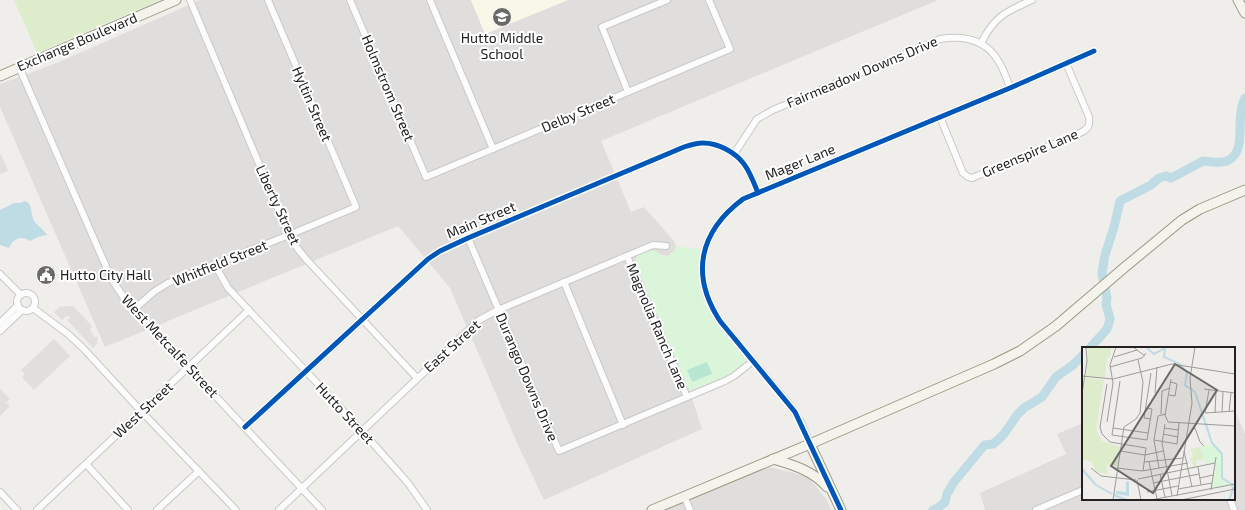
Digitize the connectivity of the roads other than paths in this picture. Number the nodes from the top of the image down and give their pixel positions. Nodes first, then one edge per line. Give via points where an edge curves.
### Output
1 (176, 0) edge
2 (190, 0) edge
3 (268, 0) edge
4 (350, 0) edge
5 (430, 0) edge
6 (667, 0) edge
7 (709, 0) edge
8 (1032, 0) edge
9 (1238, 0) edge
10 (1245, 13) edge
11 (981, 44) junction
12 (1094, 51) dead end
13 (1066, 63) junction
14 (19, 67) junction
15 (0, 76) edge
16 (1010, 88) junction
17 (628, 92) junction
18 (940, 117) junction
19 (493, 149) junction
20 (734, 154) junction
21 (426, 177) joint
22 (1245, 190) edge
23 (758, 192) junction
24 (356, 207) joint
25 (289, 235) junction
26 (468, 238) junction
27 (666, 246) dead end
28 (627, 256) junction
29 (215, 265) junction
30 (0, 274) edge
31 (564, 282) junction
32 (21, 295) junction
33 (20, 308) junction
34 (32, 308) junction
35 (134, 309) junction
36 (249, 310) junction
37 (498, 310) junction
38 (362, 318) junction
39 (0, 322) edge
40 (0, 331) edge
41 (753, 361) junction
42 (189, 367) junction
43 (305, 370) junction
44 (417, 378) junction
45 (687, 397) junction
46 (142, 411) junction
47 (623, 425) junction
48 (245, 427) junction
49 (362, 431) junction
50 (810, 444) junction
51 (773, 459) junction
52 (86, 464) junction
53 (199, 471) junction
54 (302, 488) junction
55 (1082, 490) edge
56 (0, 492) edge
57 (833, 494) junction
58 (684, 496) junction
59 (17, 510) edge
60 (37, 510) edge
61 (128, 510) edge
62 (157, 510) edge
63 (236, 510) edge
64 (278, 510) edge
65 (322, 510) edge
66 (427, 510) edge
67 (652, 510) edge
68 (690, 510) edge
69 (841, 510) edge
70 (1036, 510) edge

1 - 14 main road, Exchange Boulevard
2 - 25 street, Liberty Street
3 - 24 street, Hyltin Street
4 - 21 street, Holmstrom Street
5 - 19 street
6 - 17 street via 602,27
7 - 17 street, Delby Street via 730,49
8 - 11 street via 1003,14 987,31
9 - 10 main road
11 - 16 street, Fairmeadow Downs Drive via 1000,63
11 - 20 street, Fairmeadow Downs Drive via 958,37 940,39 788,102 757,119
12 - 13 street, Mager Lane
13 - 16 street, Mager Lane
13 - 18 street, Greenspire Lane via 1089,117 1088,129 1082,132 972,178 963,173
14 - 15 main road, Exchange Boulevard
14 - 35 street, West Metcalfe Street via 111,278
16 - 18 street, Mager Lane
17 - 19 street, Delby Street
18 - 23 street, Mager Lane
19 - 21 street, Delby Street
20 - 23 street, Main Street via 744,164
20 - 26 street, Main Street via 721,147 704,143 684,147
22 - 50 main road via 1200,209 1182,220 1056,326 1013,354
23 - 41 street, Mager Lane via 732,207 722,217 713,229 702,263 702,277 711,308
24 - 25 street, Whitfield Street
25 - 29 street, Whitfield Street
25 - 38 street, Liberty Street via 306,260
26 - 37 street, Durango Downs Drive
26 - 38 street, Main Street via 428,258
27 - 28 street, East Street via 653,245
28 - 31 street, East Street
28 - 45 street, Magnolia Ranch Lane
29 - 35 street, Whitfield Street via 168,283
29 - 36 street, Hutto Street via 228,288
30 - 32 street
31 - 37 street, East Street
31 - 47 street
32 - 33 street via 18,300
32 - 34 street via 32,295 35,300
33 - 34 street via 28,311
33 - 39 street
33 - 40 street
34 - 46 street via 80,344
35 - 42 street, West Metcalfe Street
36 - 42 street, West Street
36 - 43 street, Hutto Street
37 - 44 street, East Street via 479,320
37 - 47 street, Durango Downs Drive via 559,451
38 - 43 street, Main Street
38 - 44 street, Liberty Street
41 - 45 street, Durango Downs Drive via 734,376
41 - 50 street, Mager Lane via 795,412
42 - 46 street, West Street
42 - 48 street, West Metcalfe Street
43 - 48 street, Main Street
43 - 49 street, Hutto Street
44 - 49 street, East Street
45 - 47 street, Durango Downs Drive
46 - 52 street, West Street
46 - 53 street
48 - 54 street, West Metcalfe Street
49 - 54 street, East Street
49 - 66 street, Hutto Street via 408,483
50 - 51 main road
50 - 57 main road, Mager Lane
51 - 57 main road via 811,474 823,482
51 - 58 main road
52 - 60 street, West Street
52 - 61 street
53 - 62 street
53 - 63 street
54 - 64 street, East Street
54 - 65 street, West Metcalfe Street
55 - 70 street
56 - 59 street
57 - 69 main road, Mager Lane
58 - 67 main road
58 - 68 street

